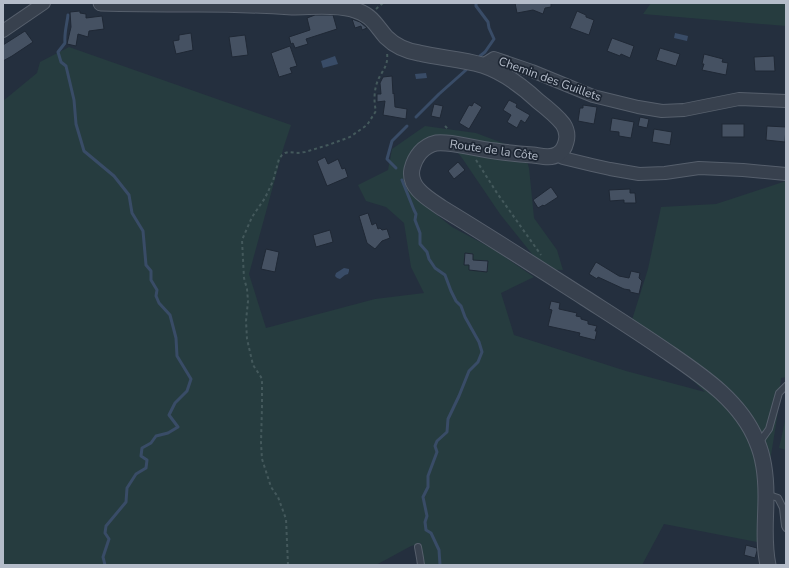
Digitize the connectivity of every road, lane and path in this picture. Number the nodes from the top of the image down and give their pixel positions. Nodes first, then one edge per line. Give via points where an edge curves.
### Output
1 (44, 3) edge
2 (101, 3) edge
3 (3, 31) edge
4 (387, 38) junction
5 (483, 65) junction
6 (786, 101) edge
7 (467, 146) junction
8 (558, 155) junction
9 (786, 174) edge
10 (542, 257) dead end
11 (786, 386) edge
12 (758, 444) junction
13 (766, 494) junction
14 (786, 528) edge
15 (418, 547) dead end
16 (288, 565) edge
17 (420, 565) edge
18 (768, 565) edge

1 - 3 street
2 - 4 street via 337,6 367,15
4 - 5 street via 401,48
4 - 16 path via 388,59 376,84 376,111 367,125 350,137 328,145 282,155 273,181 252,216 242,240 248,301 247,339 253,366 262,382 262,460 286,519
5 - 6 street, Chemin des Guillets via 494,58 593,96 662,111 684,110 739,99
5 - 8 street via 515,83 562,122 567,138 565,147
7 - 8 street, Route de la Côte via 547,157
7 - 10 path
7 - 12 street, Route de la Côte via 438,143 422,150 411,171 416,188 442,208 697,372 740,412 752,428
8 - 9 street via 592,166 639,174 665,174 699,168
11 - 12 lane via 779,393 769,429
12 - 13 street, Route de la Côte
13 - 14 lane via 778,498 783,508
13 - 18 street, Route de la Côte via 764,528
15 - 17 lane

